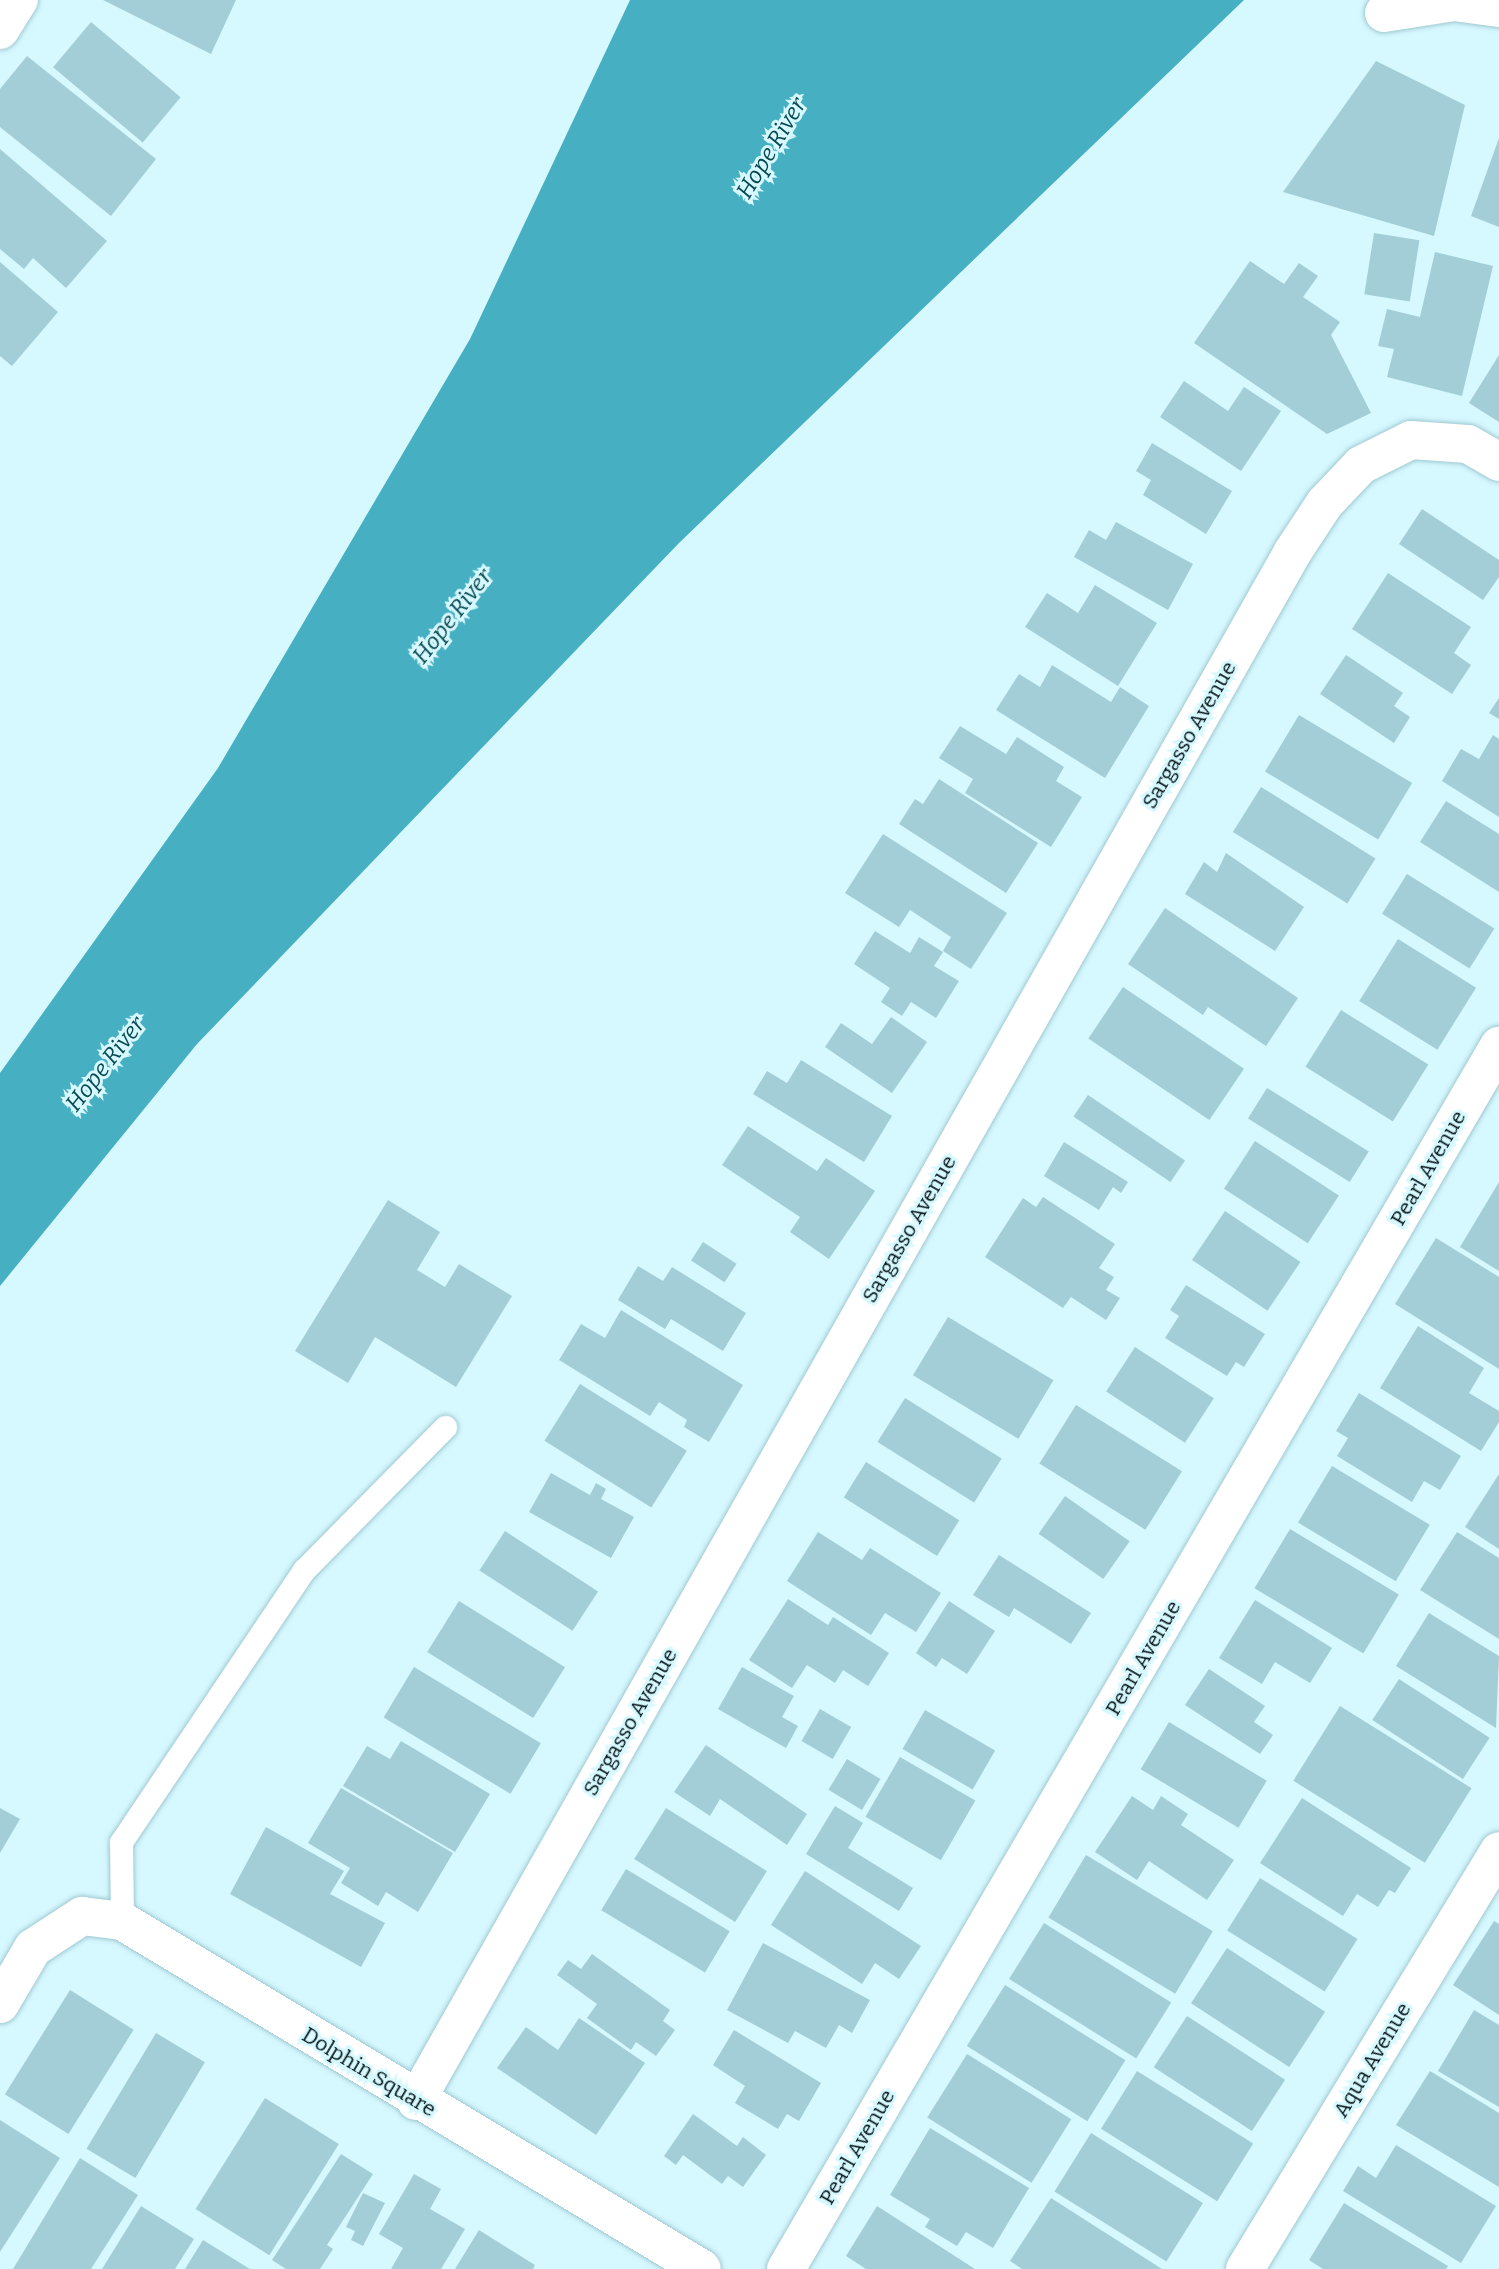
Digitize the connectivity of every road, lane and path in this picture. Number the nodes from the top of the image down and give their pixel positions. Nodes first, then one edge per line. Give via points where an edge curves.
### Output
1 (19, 0) edge
2 (1499, 8) edge
3 (1384, 13) dead end
4 (0, 30) edge
5 (1483, 453) edge
6 (1499, 1046) edge
7 (444, 1427) dead end
8 (1499, 1851) edge
9 (122, 1921) junction
10 (0, 2004) edge
11 (416, 2101) junction
12 (702, 2269) edge
13 (786, 2269) edge
14 (1245, 2269) edge

1 - 4 street
2 - 3 street via 1454,2
5 - 11 street, Sargasso Avenue via 1411,440 1361,465 1325,503 1292,553
6 - 13 street, Pearl Avenue
7 - 9 lane via 304,1570 121,1842
8 - 14 street, Aqua Avenue
9 - 10 street, Dolphin Square via 82,1916 33,1948
9 - 11 street, Dolphin Square
11 - 12 street, Dolphin Square

